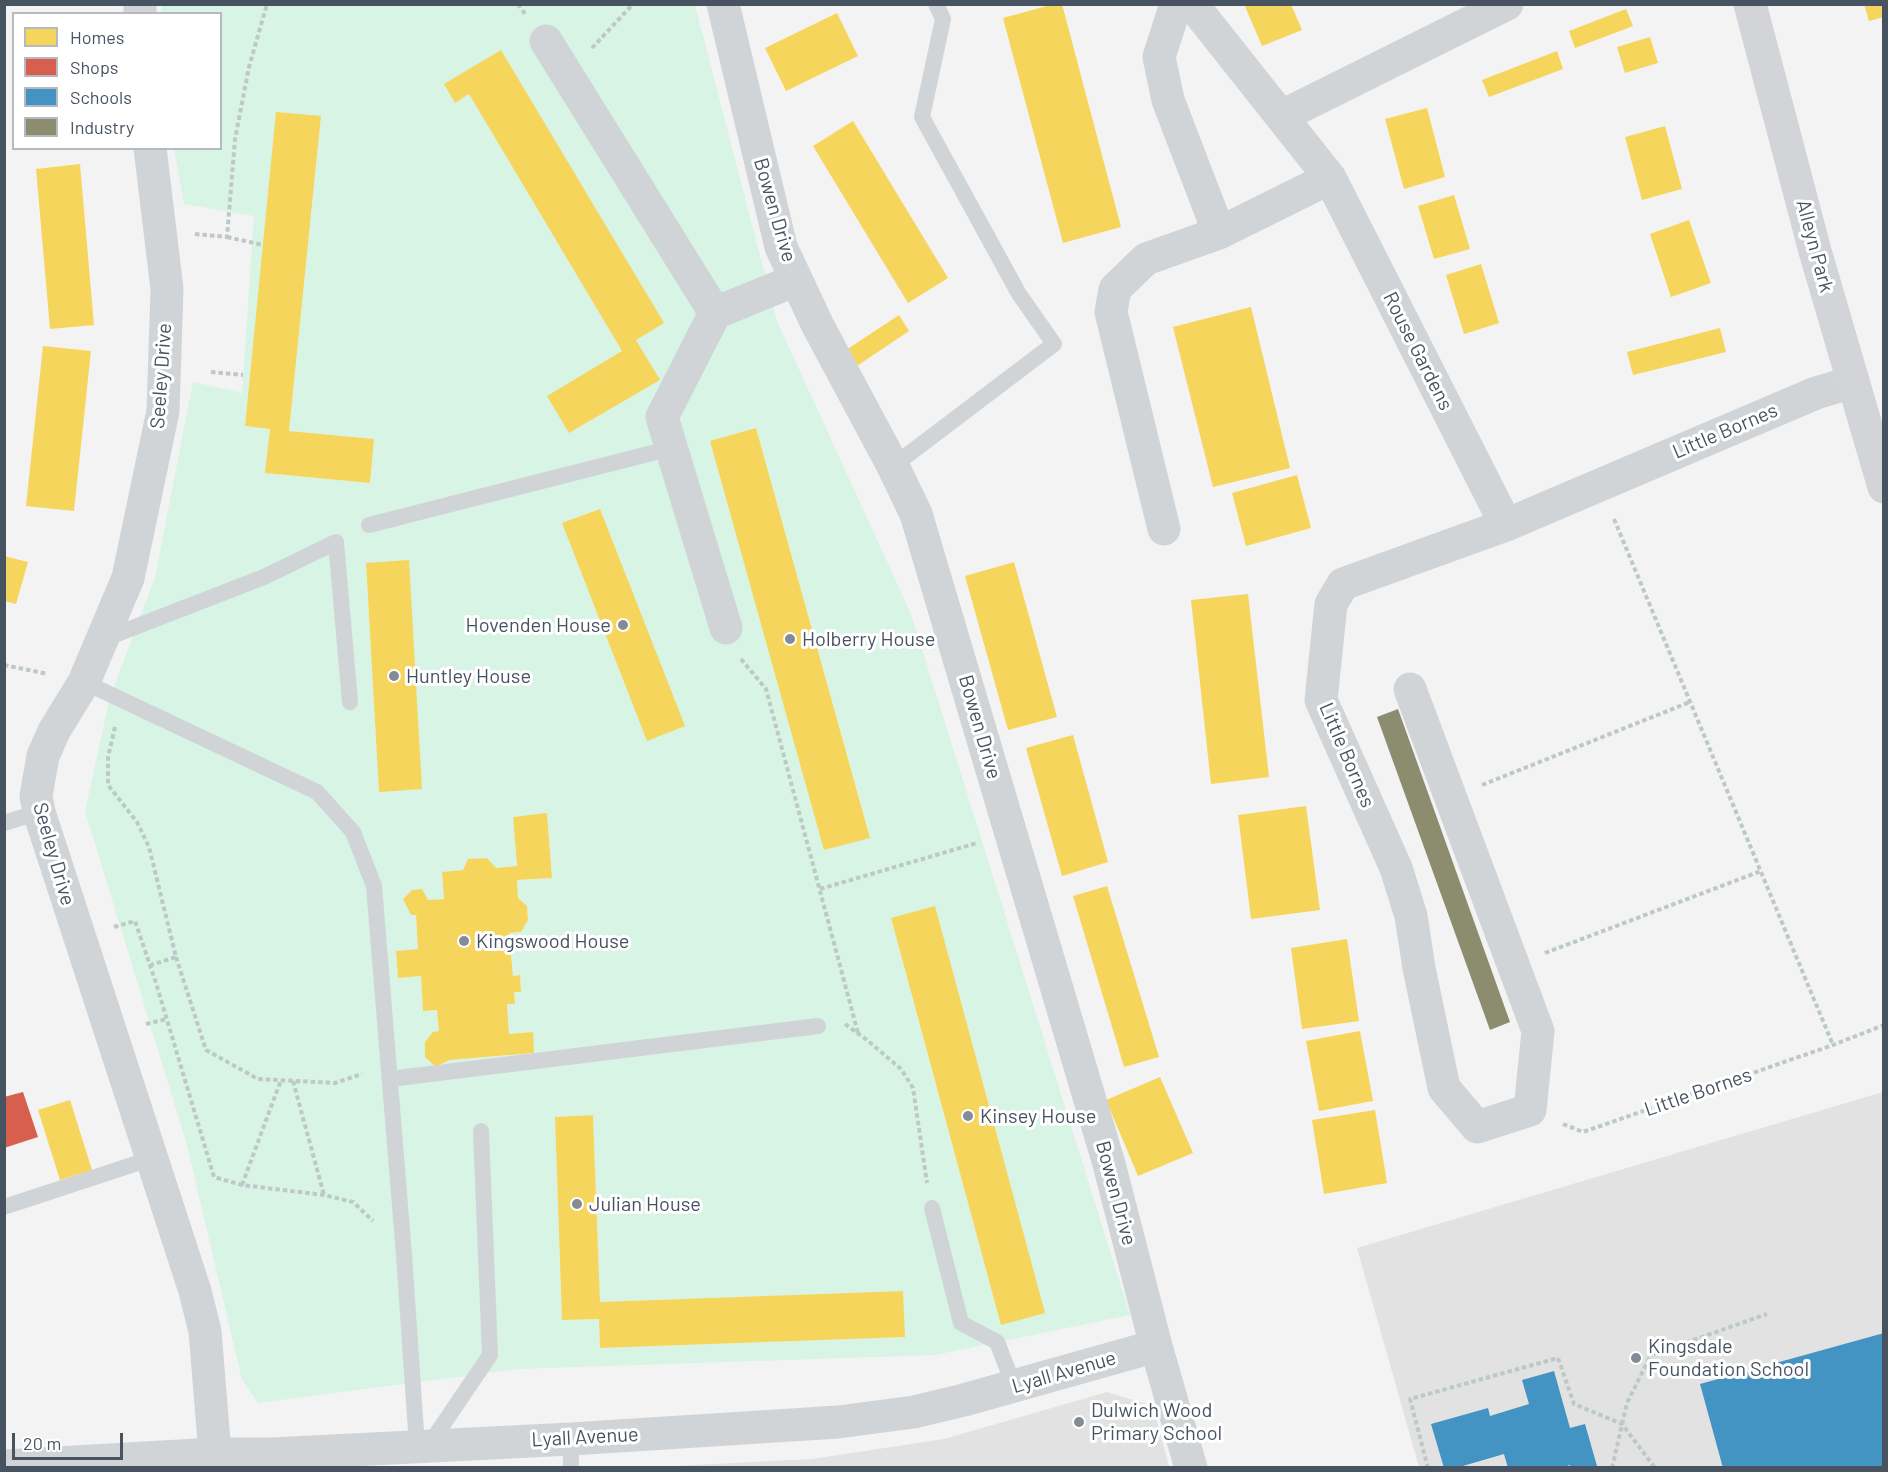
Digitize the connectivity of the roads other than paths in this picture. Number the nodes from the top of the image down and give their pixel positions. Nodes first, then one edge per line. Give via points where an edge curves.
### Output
1 (723, 4) edge
2 (936, 4) edge
3 (1176, 4) edge
4 (1192, 4) edge
5 (1507, 4) edge
6 (1750, 4) edge
7 (546, 41) dead end
8 (1282, 116) junction
9 (150, 150) edge
10 (1330, 178) junction
11 (1219, 233) junction
12 (796, 280) junction
13 (715, 313) junction
14 (1852, 382) junction
15 (672, 448) junction
16 (893, 466) junction
17 (1884, 487) edge
18 (369, 525) dead end
19 (1506, 525) junction
20 (1164, 529) dead end
21 (726, 628) road end
22 (103, 639) junction
23 (84, 682) junction
24 (1410, 689) dead end
25 (350, 702) dead end
26 (39, 812) junction
27 (4, 824) edge
28 (818, 1026) dead end
29 (389, 1072) junction
30 (481, 1131) dead end
31 (153, 1158) junction
32 (4, 1207) edge
33 (932, 1208) dead end
34 (1156, 1346) junction
35 (1014, 1386) junction
36 (423, 1445) junction
37 (571, 1453) edge
38 (211, 1459) edge
39 (4, 1466) edge
40 (1191, 1467) edge

1 - 12 street, Bowen Drive via 782,248
2 - 16 lane via 943,19 922,117 1018,294 1054,344
3 - 11 street via 1159,57 1168,100
4 - 8 street, Rouse Gardens
5 - 8 street
6 - 14 street, Alleyn Park
7 - 13 street
8 - 10 street, Rouse Gardens
9 - 22 street, Seeley Drive via 167,289 163,411 128,578
10 - 11 street
10 - 19 street, Rouse Gardens
11 - 20 street via 1146,259 1115,289 1111,312
12 - 13 street
12 - 16 street, Bowen Drive
13 - 15 street via 662,417
14 - 17 street, Alleyn Park
14 - 19 street, Little Bornes via 1816,393
15 - 18 lane
15 - 21 street
16 - 34 street, Bowen Drive via 916,514 1109,1164
19 - 24 street, Little Bornes via 1344,584 1331,604 1322,700 1396,868 1408,906 1444,1088 1477,1127 1530,1110 1538,1031
22 - 23 street, Seeley Drive
22 - 25 lane via 264,577 336,542
23 - 26 street, Seeley Drive via 43,756 36,796
23 - 29 lane via 317,792 353,832 374,886
26 - 27 lane
26 - 31 street, Seeley Drive
28 - 29 lane
29 - 36 lane
30 - 36 lane via 489,1355
31 - 32 lane
31 - 38 street, Seeley Drive via 205,1331
33 - 35 lane via 962,1323 997,1342
34 - 35 street, Lyall Avenue
34 - 40 street, Bowen Drive
35 - 37 street, Lyall Avenue via 914,1412
36 - 37 street, Lyall Avenue
36 - 38 street, Lyall Avenue
38 - 39 street, Lyall Avenue

